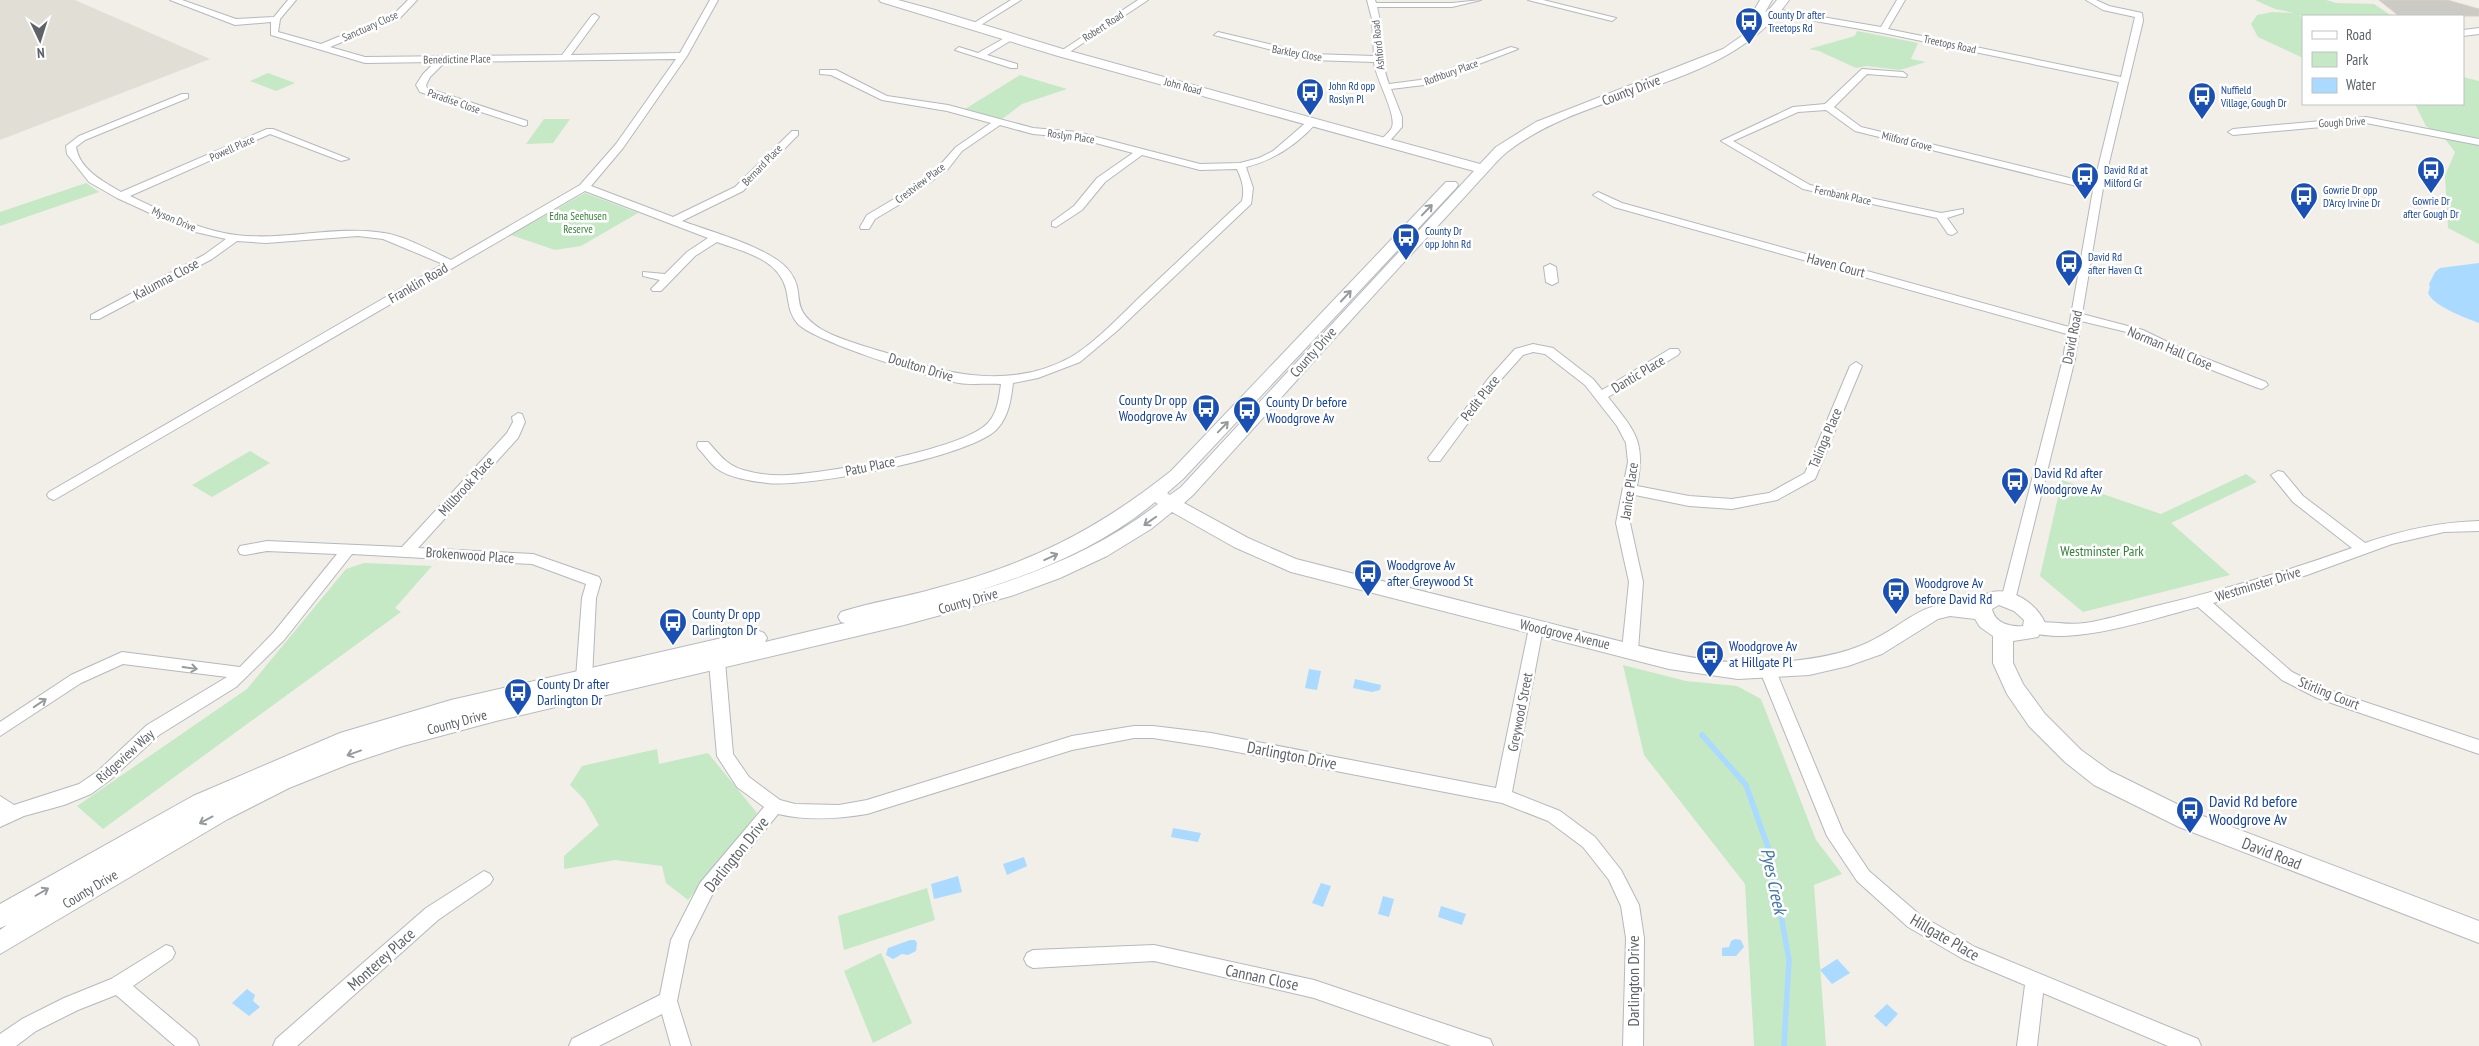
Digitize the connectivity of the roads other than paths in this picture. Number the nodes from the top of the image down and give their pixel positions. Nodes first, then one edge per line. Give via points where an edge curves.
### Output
1 (174, 0) edge
2 (292, 0) edge
3 (413, 0) edge
4 (714, 0) edge
5 (885, 0) edge
6 (1017, 0) edge
7 (1144, 0) edge
8 (1478, 0) edge
9 (1532, 0) edge
10 (1767, 0) edge
11 (1782, 0) edge
12 (1901, 0) edge
13 (2090, 0) edge
14 (1372, 3) edge
15 (1775, 11) junction
16 (1756, 16) junction
17 (596, 18) dead end
18 (1612, 18) dead end
19 (276, 19) junction
20 (973, 26) junction
21 (1883, 30) junction
22 (2479, 31) edge
23 (2464, 33) edge
24 (1218, 35) dead end
25 (1011, 38) junction
26 (322, 47) junction
27 (1514, 49) dead end
28 (958, 50) dead end
29 (1062, 53) junction
30 (683, 56) junction
31 (979, 56) junction
32 (564, 58) junction
33 (1377, 58) junction
34 (443, 59) junction
35 (1014, 66) dead end
36 (823, 72) dead end
37 (2123, 80) junction
38 (1909, 84) dead end
39 (1386, 87) junction
40 (185, 96) dead end
41 (1828, 106) junction
42 (1000, 121) junction
43 (1312, 122) junction
44 (524, 123) dead end
45 (2233, 132) dead end
46 (794, 133) dead end
47 (1384, 142) junction
48 (2479, 142) edge
49 (1140, 152) junction
50 (344, 159) dead end
51 (1240, 166) junction
52 (1476, 167) junction
53 (584, 187) junction
54 (2098, 188) junction
55 (1598, 195) dead end
56 (122, 196) junction
57 (1959, 211) dead end
58 (1941, 216) junction
59 (674, 221) junction
60 (1056, 224) dead end
61 (865, 227) dead end
62 (1952, 232) dead end
63 (235, 238) junction
64 (715, 238) junction
65 (452, 264) junction
66 (1550, 267) dead end
67 (647, 274) dead end
68 (668, 278) junction
69 (1552, 282) dead end
70 (657, 289) dead end
71 (2077, 316) junction
72 (95, 317) dead end
73 (2075, 332) junction
74 (1533, 348) joint
75 (1674, 352) dead end
76 (1856, 366) dead end
77 (1007, 380) junction
78 (2262, 385) dead end
79 (1601, 396) junction
80 (518, 417) dead end
81 (703, 445) dead end
82 (1435, 458) dead end
83 (2278, 475) dead end
84 (1629, 490) junction
85 (54, 495) dead end
86 (1164, 499) junction
87 (2479, 526) edge
88 (2361, 548) junction
89 (348, 549) junction
90 (245, 550) dead end
91 (407, 551) junction
92 (2008, 600) junction
93 (2201, 601) junction
94 (1982, 612) junction
95 (1536, 628) junction
96 (2034, 628) junction
97 (2003, 632) junction
98 (1630, 650) junction
99 (718, 654) junction
100 (1768, 671) junction
101 (242, 673) junction
102 (584, 678) junction
103 (0, 730) edge
104 (2479, 747) edge
105 (1503, 796) junction
106 (775, 806) junction
107 (4, 812) edge
108 (484, 879) dead end
109 (0, 917) edge
110 (2479, 932) edge
111 (0, 942) edge
112 (166, 953) dead end
113 (1034, 959) dead end
114 (2035, 982) junction
115 (118, 985) junction
116 (668, 1001) junction
117 (0, 1046) edge
118 (189, 1046) edge
119 (283, 1046) edge
120 (579, 1046) edge
121 (681, 1046) edge
122 (1483, 1046) edge
123 (1633, 1046) edge
124 (2027, 1046) edge
125 (2191, 1046) edge

1 - 19 street via 235,22
2 - 19 street
3 - 26 street, Sanctuary Close via 397,16
4 - 30 street, Franklin Road
5 - 20 main road, John Road
6 - 20 street
7 - 29 street, Robert Road
8 - 14 street via 1452,5
9 - 18 street
10 - 15 street
10 - 16 main road, County Drive
11 - 15 main road, County Drive
12 - 21 street
13 - 37 street, David Road via 2106,8 2139,15
14 - 33 street, Ashford Road
15 - 16 street, Treetops Road
15 - 21 street, Treetops Road
15 - 52 main road, County Drive via 1752,35 1718,57 1541,125
16 - 52 main road, County Drive via 1752,25 1741,34 1710,52 1532,121 1490,146
17 - 32 street
19 - 26 street, Benedictine Place via 274,32
20 - 25 main road, John Road
21 - 37 street, Treetops Road
22 - 23 street
24 - 33 street, Barkley Close via 1311,57
25 - 29 main road, John Road
25 - 31 street
26 - 34 street, Benedictine Place via 365,60
27 - 39 street, Rothbury Place via 1421,83
28 - 31 street
29 - 43 main road, John Road
30 - 32 street, Benedictine Place
30 - 53 street, Franklin Road via 604,169
31 - 35 street
32 - 34 street, Benedictine Place
33 - 39 street, Ashford Road
34 - 44 street, Paradise Close via 420,85 423,90
36 - 42 street, Roslyn Place via 833,72 885,98 948,108
37 - 54 street, David Road
38 - 41 street via 1906,75 1866,71
39 - 47 street, Ashford Road via 1396,108 1398,122 1392,135
40 - 56 street, Myson Drive via 82,138 71,146 72,154 93,180
41 - 54 street, Milford Grove via 1858,129
41 - 58 street, Fernbank Place via 1796,109 1726,141 1807,187
42 - 49 street, Roslyn Place via 1033,131 1077,135
42 - 61 street, Crestview Place via 958,149 944,167 871,217
43 - 47 main road, John Road
43 - 51 street, Roslyn Place via 1276,154
45 - 48 street, Gough Drive via 2366,120
46 - 59 street, Bernard Place via 739,189
47 - 52 main road, John Road
49 - 51 street, Roslyn Place via 1200,167
49 - 60 street via 1101,180 1078,208
50 - 56 street, Powell Place via 270,131
51 - 77 street, Doulton Drive via 1247,177 1250,194 1247,202 1114,328 1076,359 1034,375
52 - 86 main road, County Drive via 1197,480
53 - 59 street, Doulton Drive
53 - 65 street, Franklin Road
54 - 71 street, David Road
55 - 73 street, Haven Court via 1618,205
56 - 63 street, Myson Drive via 191,228
57 - 58 street, Fernbank Place
58 - 62 street
59 - 64 street, Doulton Drive
63 - 65 street, Myson Drive via 266,240 358,233 385,236
63 - 72 street, Kalumna Close via 208,257
64 - 68 street via 692,254
64 - 77 street, Doulton Drive via 775,263 786,274 793,306 802,321 819,333 914,367 959,379
65 - 85 street, Franklin Road
66 - 69 street
67 - 68 street
68 - 70 street
71 - 73 street, David Road
71 - 78 street, Norman Hall Close via 2139,332 2180,353
73 - 92 street, David Road
74 - 79 street, Janice Place via 1549,351 1562,360 1590,382
74 - 82 street, Pedit Place via 1519,352 1492,382
75 - 79 street, Dantic Place
76 - 84 street, Talinga Place via 1810,476 1772,497 1732,504 1689,501
77 - 81 street, Patu Place via 1004,410 987,431 943,450 817,477 770,479 735,470 722,466
79 - 84 street, Janice Place via 1632,443 1635,462
80 - 91 street, Millbrook Place via 513,434
83 - 88 street via 2298,499
84 - 98 street, Janice Place via 1623,523 1636,582
86 - 95 main road, Woodgrove Avenue via 1219,532 1291,565
86 - 99 main road, County Drive via 1127,537 1089,558 1026,583 974,600
87 - 88 street, Westminster Drive via 2444,527
88 - 93 street, Westminster Drive via 2302,571
89 - 90 street, Brokenwood Place via 267,546
89 - 91 street, Brokenwood Place
89 - 101 street, Ridgeview Way via 270,648
91 - 102 street, Brokenwood Place via 533,559 594,581
92 - 94 main road via 1991,599 1982,607
92 - 96 main road via 2029,612
93 - 96 street, Westminster Drive via 2085,629
93 - 104 street, Stirling Court via 2287,676 2323,694
94 - 97 main road via 1989,623
94 - 100 main road, Woodgrove Avenue via 1950,609 1932,613 1875,648 1848,658 1809,667
95 - 98 main road, Woodgrove Avenue
95 - 105 street, Greywood Street
96 - 97 main road via 2026,634
97 - 110 main road, David Road via 2004,663 2014,688 2037,720 2073,756 2102,778 2186,820
98 - 100 main road, Woodgrove Avenue via 1705,667
99 - 102 main road, County Drive
99 - 106 street, Darlington Drive via 725,756 743,782
99 -> 111 main road, County Drive via 416,732 353,753 245,799 198,824
100 - 114 street, Hillgate Place via 1836,836 1863,876 1914,921 1969,953
103 -> 101 street via 76,679 122,658
101 - 107 street, Ridgeview Way via 153,730 108,775 83,790 58,801
109 -> 102 main road, County Drive via 201,803 348,739 451,709
105 - 106 street, Darlington Drive via 1211,740 1134,732 1072,744 867,808 814,812
105 - 123 street, Darlington Drive via 1554,816 1589,842 1615,875 1630,905 1635,938
106 - 116 street, Darlington Drive via 706,889 680,940
108 - 119 street, Monterey Place via 432,914
112 - 115 street
113 - 122 street, Cannan Close via 1154,953 1314,989
114 - 124 street
114 - 125 street, Hillgate Place
115 - 117 street via 29,1025
115 - 118 street
116 - 120 street
116 - 121 street, Darlington Drive

